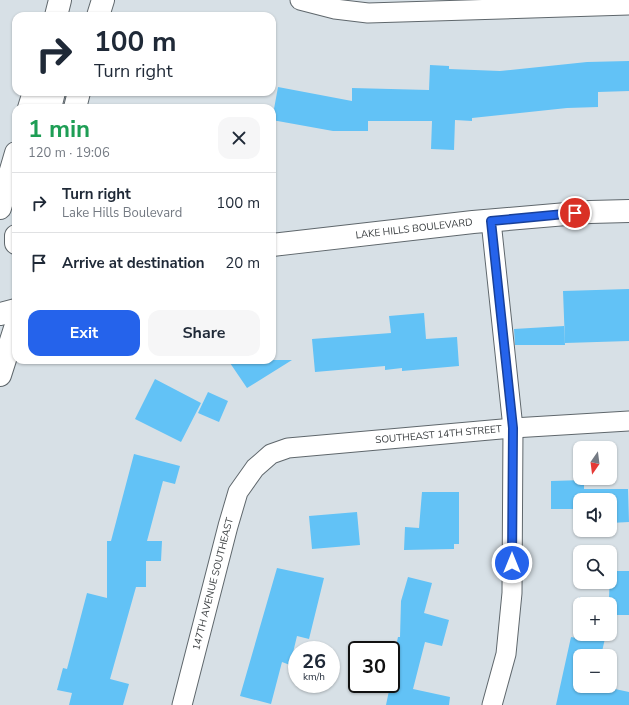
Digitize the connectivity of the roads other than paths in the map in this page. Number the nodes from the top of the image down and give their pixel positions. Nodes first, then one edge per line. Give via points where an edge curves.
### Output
1 (60, 0) edge
2 (103, 0) edge
3 (300, 0) edge
4 (464, 5) edge
5 (629, 5) edge
6 (57, 12) edge
7 (99, 12) edge
8 (12, 167) edge
9 (0, 208) edge
10 (629, 211) edge
11 (491, 221) junction
12 (276, 244) edge
13 (12, 311) edge
14 (0, 314) edge
15 (12, 338) edge
16 (0, 375) edge
17 (629, 421) edge
18 (513, 428) junction
19 (255, 468) joint
20 (182, 705) edge
21 (492, 705) edge

1 - 6 street
2 - 7 street
3 - 4 street via 335,9 368,13
4 - 5 street
8 - 9 street
10 - 11 street, LAKE HILLS BOULEVARD
11 - 12 street, LAKE HILLS BOULEVARD
11 - 18 street
13 - 14 street
15 - 16 street
17 - 18 street, SOUTHEAST 14TH STREET
18 - 19 street, SOUTHEAST 14TH STREET via 288,448 270,454
18 - 21 street via 512,593 506,654
19 - 20 street, 147TH AVENUE SOUTHEAST via 238,492

